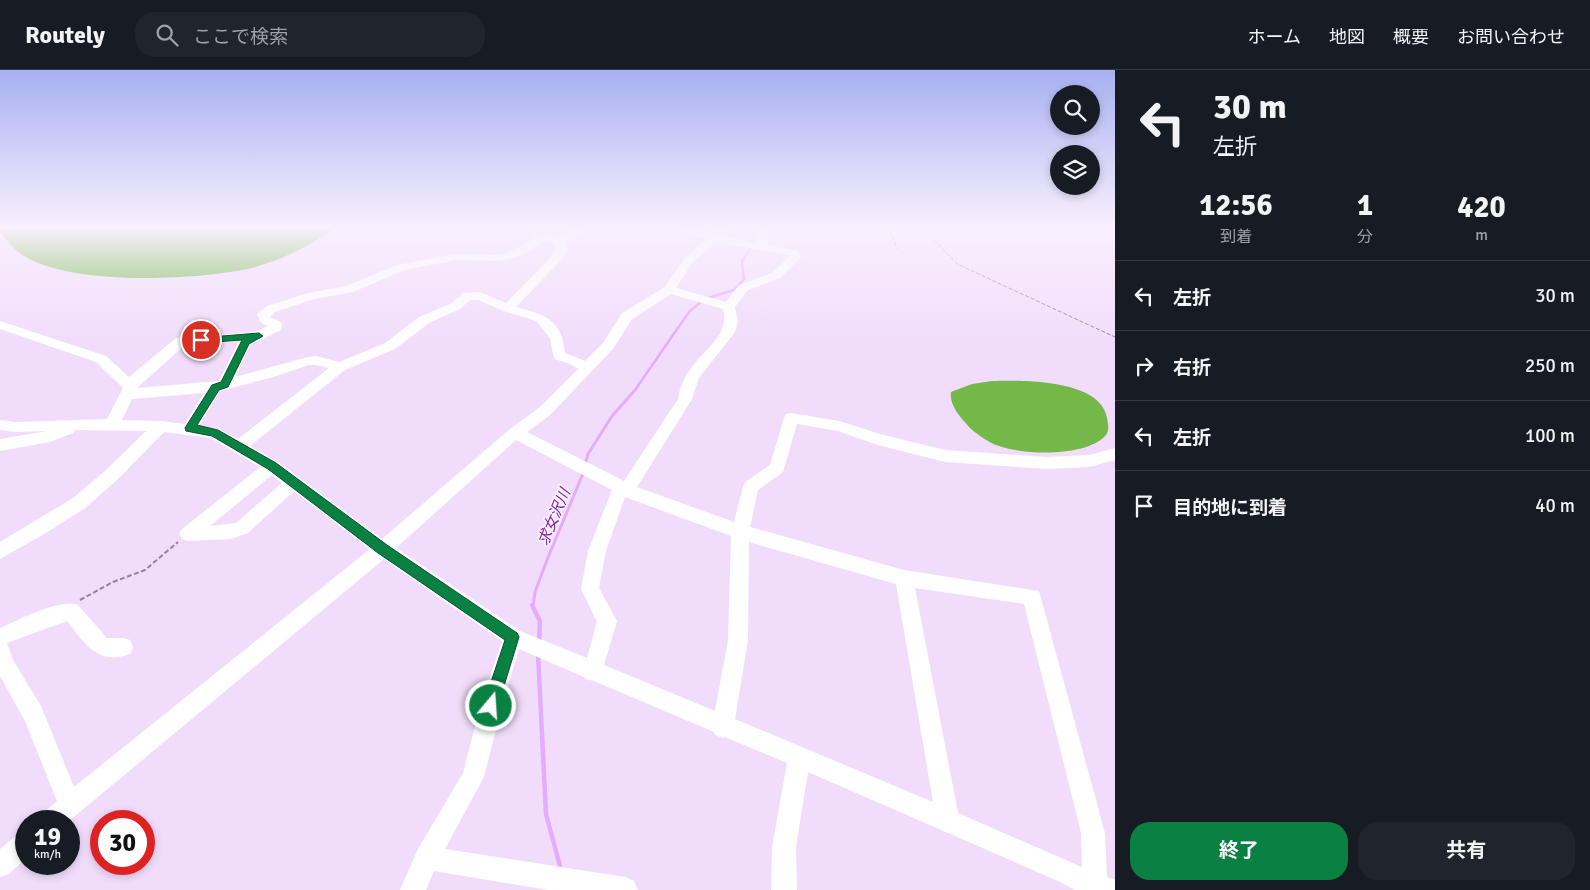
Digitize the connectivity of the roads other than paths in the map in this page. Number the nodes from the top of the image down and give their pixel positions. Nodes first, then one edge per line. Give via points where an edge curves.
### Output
1 (411, 265) edge
2 (550, 265) edge
3 (685, 265) edge
4 (785, 265) edge
5 (669, 290) junction
6 (730, 307) junction
7 (508, 308) junction
8 (0, 324) edge
9 (259, 336) junction
10 (340, 367) junction
11 (587, 368) junction
12 (220, 386) junction
13 (129, 390) junction
14 (80, 424) junction
15 (0, 425) edge
16 (112, 425) junction
17 (161, 426) junction
18 (190, 428) junction
19 (515, 433) junction
20 (0, 445) edge
21 (239, 447) junction
22 (1115, 454) edge
23 (272, 466) junction
24 (294, 482) junction
25 (627, 490) junction
26 (740, 532) junction
27 (383, 549) junction
28 (0, 551) edge
29 (904, 578) junction
30 (0, 637) edge
31 (512, 637) junction
32 (123, 647) dead end
33 (1, 660) edge
34 (592, 672) junction
35 (724, 727) junction
36 (799, 759) junction
37 (70, 805) junction
38 (64, 810) edge
39 (948, 820) junction
40 (15, 852) edge
41 (428, 858) junction
42 (0, 865) edge
43 (1099, 889) edge
44 (413, 890) edge
45 (625, 890) edge
46 (784, 890) edge

1 - 9 street via 348,289 271,309 264,314 264,319 276,328
2 - 7 street
3 - 5 street
4 - 6 street via 776,275 743,288
5 - 6 street
5 - 11 street via 627,316 608,346
6 - 25 street via 732,324 723,340 699,366 685,388 685,399
7 - 10 street via 480,296 467,296 456,306 424,320 390,346
7 - 11 street via 540,318 557,337 559,356
8 - 13 street via 101,359
9 - 12 street via 245,342
9 - 13 street via 181,341 133,382
10 - 12 street via 308,361
10 - 21 street
11 - 19 street via 545,410
12 - 13 street
12 - 18 street
13 - 16 street
14 - 15 street
14 - 16 street
14 - 20 street via 50,436
16 - 17 street
17 - 18 street
17 - 28 street via 80,503
18 - 21 street via 214,433
19 - 25 street
19 - 27 street
21 - 23 street
22 - 26 street via 1089,461 1048,463 945,456 840,426 791,418 777,468 751,487
23 - 24 street
23 - 24 street via 188,534 231,532 242,528
24 - 27 street
25 - 26 street
25 - 34 street via 619,490 596,550 590,589 607,621
26 - 29 street
26 - 35 street via 738,640
27 - 31 street
27 - 37 street
29 - 39 street
29 - 43 street via 1032,597 1093,833
30 - 32 street via 71,611 103,647
31 - 34 street
31 - 41 street via 473,777
33 - 37 street via 33,714
34 - 35 street
35 - 36 street
36 - 39 street
36 - 46 street via 784,847
37 - 38 street
39 - 43 street
40 - 42 street
41 - 44 street
41 - 45 street

